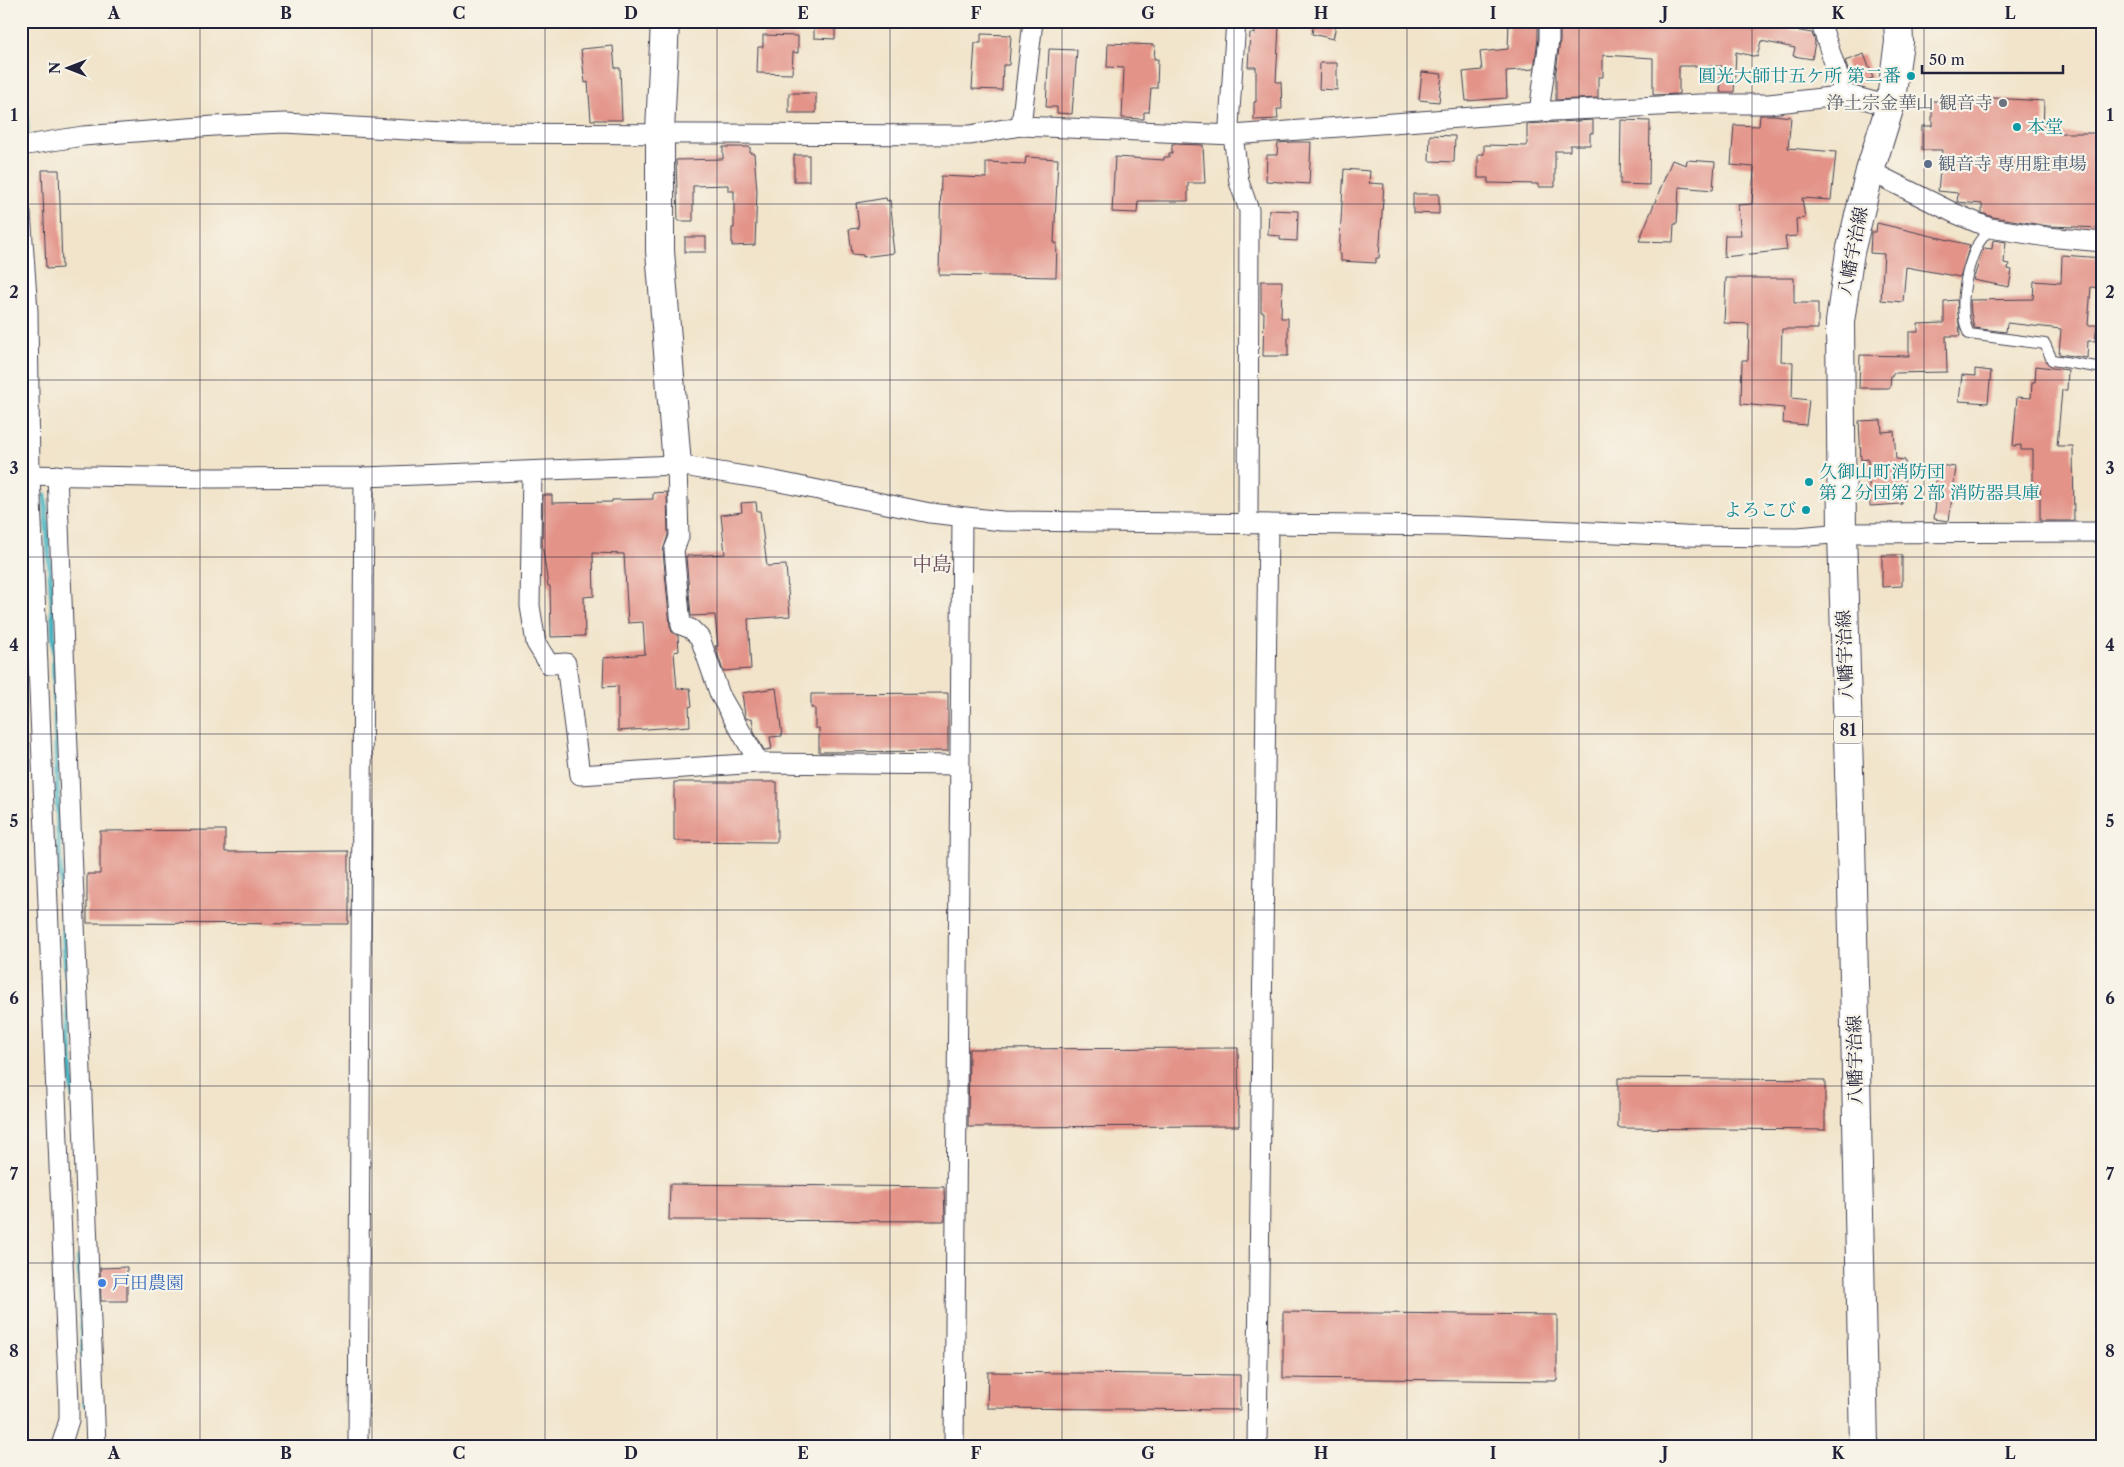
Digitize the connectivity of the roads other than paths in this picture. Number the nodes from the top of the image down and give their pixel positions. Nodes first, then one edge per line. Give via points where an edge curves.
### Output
1 (665, 21) edge
2 (1033, 21) edge
3 (1236, 21) edge
4 (1549, 21) edge
5 (1820, 21) edge
6 (1898, 21) edge
7 (1844, 96) junction
8 (1890, 106) junction
9 (1539, 112) junction
10 (1021, 126) junction
11 (660, 132) junction
12 (1233, 135) junction
13 (21, 146) edge
14 (1870, 171) junction
15 (21, 213) edge
16 (1990, 228) junction
17 (2103, 242) edge
18 (2103, 368) edge
19 (677, 465) junction
20 (532, 471) junction
21 (26, 475) edge
22 (57, 475) junction
23 (364, 477) junction
24 (962, 518) junction
25 (1248, 524) junction
26 (1268, 525) junction
27 (2103, 532) edge
28 (1842, 533) junction
29 (760, 763) junction
30 (958, 765) junction
31 (69, 1404) junction
32 (93, 1404) junction
33 (61, 1446) edge
34 (96, 1446) edge
35 (358, 1446) edge
36 (954, 1446) edge
37 (1257, 1446) edge
38 (1864, 1446) edge

1 - 11 main road
2 - 10 street
3 - 12 street via 1229,124
4 - 9 street
5 - 7 street
6 - 8 main road, 八幡宇治線 / 81 via 1899,42
7 - 8 street
7 - 9 street via 1769,104
8 - 14 main road, 八幡宇治線 / 81
9 - 12 street
10 - 11 street via 970,135
10 - 12 street
11 - 13 street via 460,133 286,123 83,136
11 - 19 main road via 660,251
12 - 25 street via 1239,182 1249,210
14 - 16 street
14 - 28 main road, 八幡宇治線 / 81 via 1850,252 1840,322
15 - 21 street via 28,311
16 - 17 street via 2047,238
16 - 18 lane via 1978,244 1965,282 1964,325 1969,334 2045,344 2052,360
19 - 20 street
19 - 24 street
19 - 29 street via 679,538 674,550 681,625 700,638 720,695
20 - 23 street
20 - 29 street via 530,606 536,643 549,664 566,663 580,775
21 - 22 street
21 - 31 street
22 - 23 street
22 - 32 street
23 - 35 street
24 - 25 street
24 - 30 street
25 - 26 street
26 - 28 street via 1464,526 1685,536 1798,537
26 - 37 street
27 - 28 street
28 - 38 main road, 八幡宇治線 / 81
29 - 30 street
30 - 36 street
31 - 32 street
31 - 33 street via 69,1420
32 - 34 street

